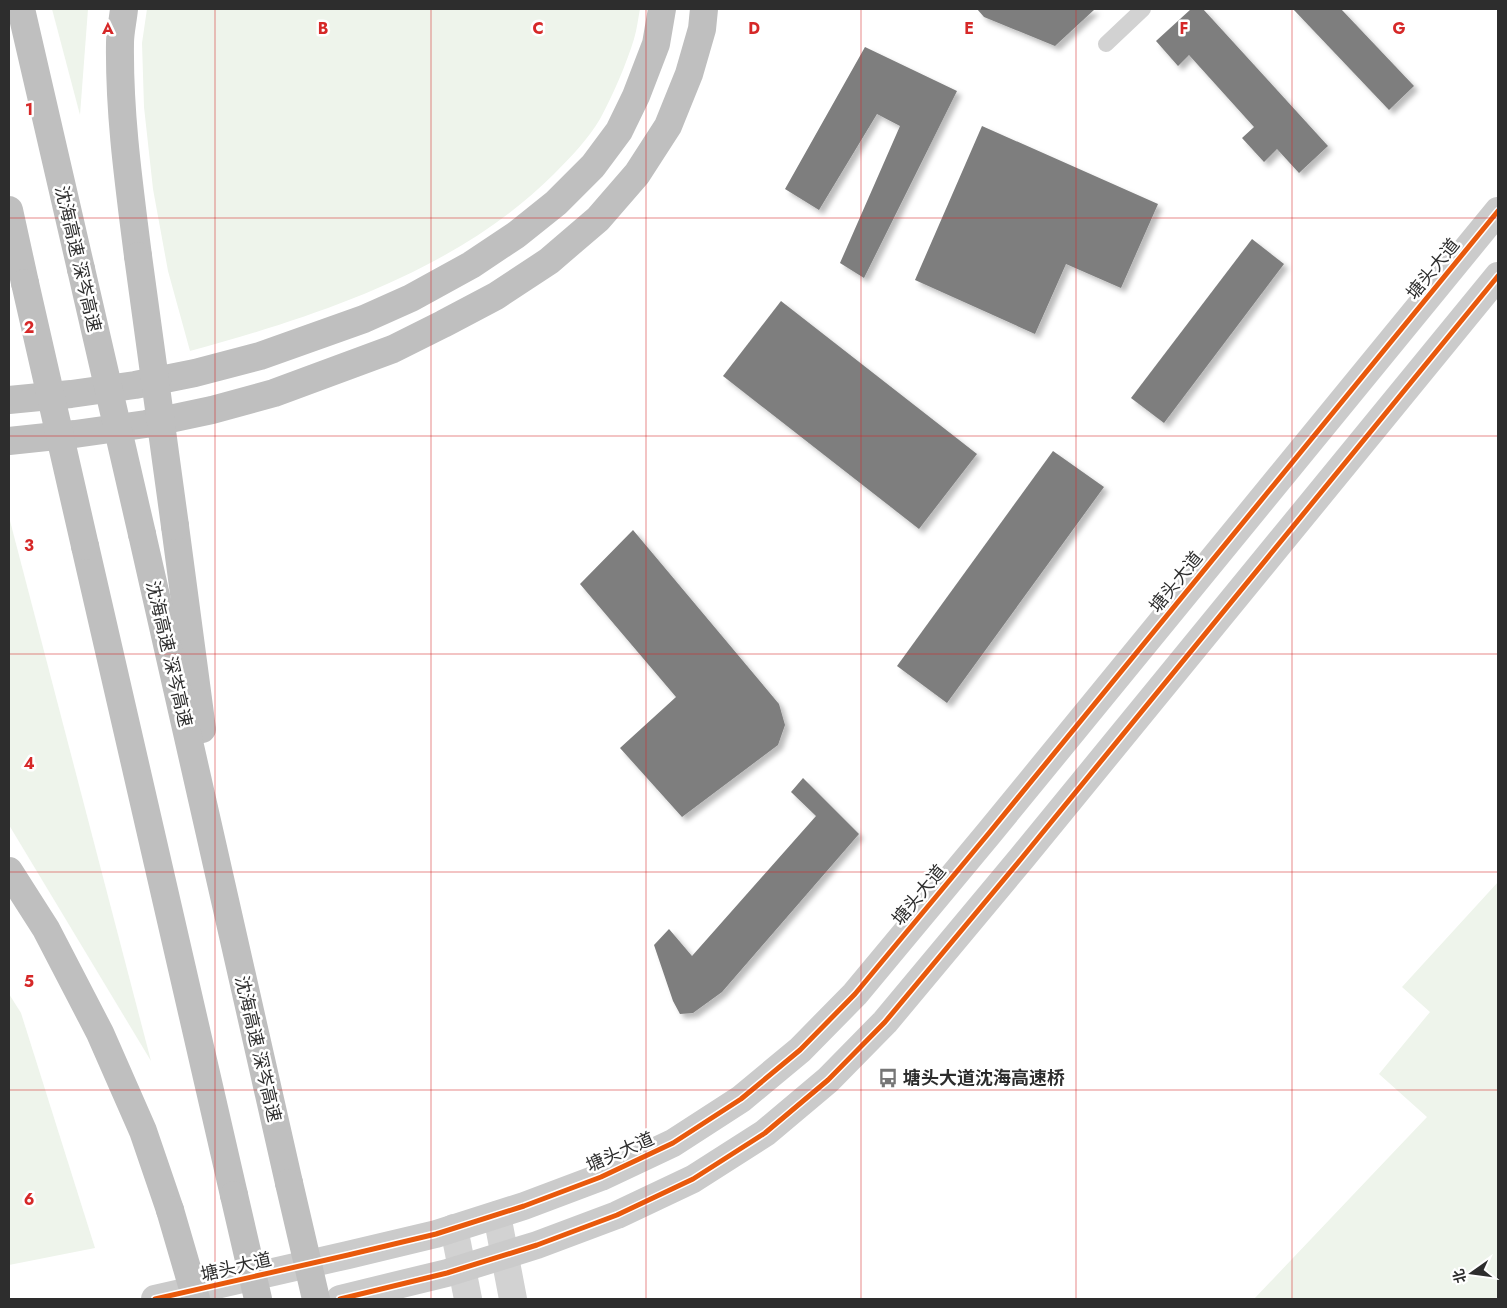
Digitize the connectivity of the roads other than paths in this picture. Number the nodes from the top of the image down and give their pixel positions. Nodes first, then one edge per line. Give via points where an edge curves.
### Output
1 (21, 9) edge
2 (124, 9) edge
3 (662, 9) edge
4 (704, 9) edge
5 (1144, 9) edge
6 (1106, 44) dead end
7 (9, 210) edge
8 (1498, 211) edge
9 (1498, 276) edge
10 (9, 400) edge
11 (9, 440) edge
12 (9, 871) edge
13 (226, 909) junction
14 (497, 1214) junction
15 (454, 1228) junction
16 (505, 1255) junction
17 (462, 1268) junction
18 (155, 1299) edge
19 (196, 1299) edge
20 (258, 1299) edge
21 (316, 1299) edge
22 (340, 1299) edge
23 (468, 1299) edge
24 (513, 1299) edge

1 - 13 highway, 沈海高速 深岑高速, bridge
2 - 13 highway, bridge via 120,42 128,177
3 - 10 highway via 656,44 636,96 619,131 593,166 556,203 471,265 364,319 260,356 135,385
4 - 11 highway via 702,29 689,74 668,126 637,174 598,219 549,260 496,296 393,349 274,393 146,424
5 - 6 lane
7 - 20 highway, bridge
8 - 14 main road, 塘头大道 via 855,994 800,1050 741,1100 673,1143 601,1177
9 - 16 main road via 885,1022 828,1080 766,1133 693,1179 617,1215
12 - 19 highway, bridge via 46,929 100,1033 143,1132
13 - 21 highway, 沈海高速 深岑高速, bridge
14 - 15 main road, 塘头大道
14 - 16 street
15 - 17 street
15 - 18 main road, 塘头大道 via 348,1256
16 - 17 main road
16 - 24 street
17 - 22 main road
17 - 23 street

